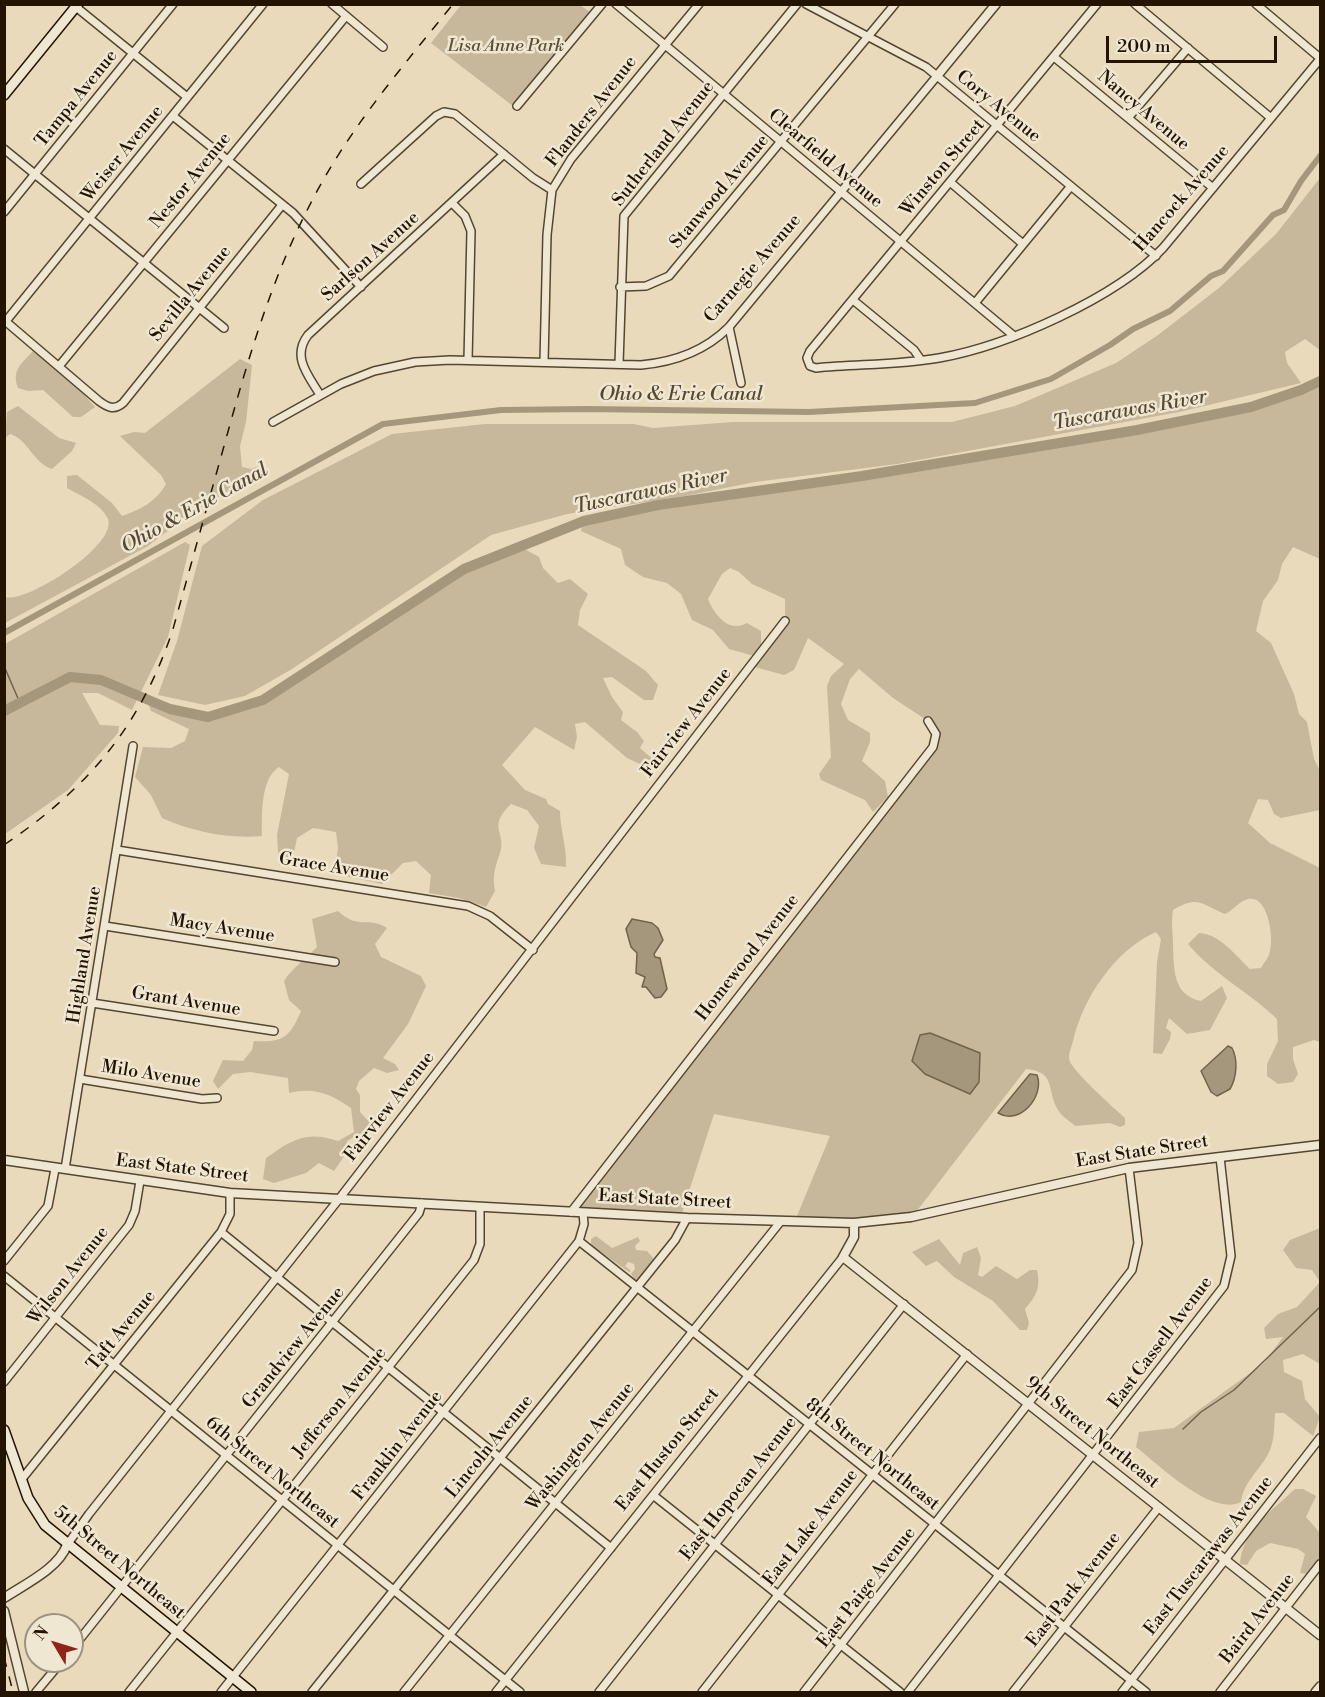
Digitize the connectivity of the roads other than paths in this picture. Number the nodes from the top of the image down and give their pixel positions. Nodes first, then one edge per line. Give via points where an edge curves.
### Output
1 (172, 4) edge
2 (263, 4) edge
3 (332, 4) edge
4 (602, 4) edge
5 (616, 4) edge
6 (699, 4) edge
7 (797, 4) edge
8 (806, 4) edge
9 (895, 4) edge
10 (996, 4) edge
11 (1097, 4) edge
12 (1135, 4) edge
13 (1256, 4) edge
14 (77, 6) edge
15 (346, 16) junction
16 (869, 36) junction
17 (665, 45) junction
18 (383, 47) dead end
19 (1188, 48) junction
20 (133, 53) junction
21 (1054, 57) junction
22 (1320, 59) edge
23 (937, 76) junction
24 (722, 93) junction
25 (4, 95) edge
26 (187, 97) junction
27 (517, 106) dead end
28 (173, 116) junction
29 (1271, 117) junction
30 (1128, 118) junction
31 (998, 125) junction
32 (781, 142) junction
33 (4, 149) edge
34 (504, 154) junction
35 (226, 161) junction
36 (35, 174) junction
37 (950, 182) junction
38 (361, 184) dead end
39 (1071, 186) junction
40 (1213, 188) junction
41 (552, 190) junction
42 (841, 192) junction
43 (452, 203) junction
44 (282, 205) junction
45 (4, 212) edge
46 (90, 218) junction
47 (901, 242) junction
48 (1023, 244) junction
49 (1156, 256) junction
50 (145, 261) junction
51 (620, 286) junction
52 (361, 287) junction
53 (853, 300) junction
54 (975, 303) junction
55 (201, 307) junction
56 (5, 321) edge
57 (729, 327) junction
58 (225, 328) dead end
59 (1014, 336) junction
60 (810, 351) joint
61 (468, 360) junction
62 (921, 360) junction
63 (544, 362) junction
64 (619, 364) junction
65 (60, 365) junction
66 (741, 383) dead end
67 (320, 395) junction
68 (273, 422) dead end
69 (785, 621) dead end
70 (928, 721) dead end
71 (133, 746) dead end
72 (117, 850) junction
73 (105, 926) junction
74 (533, 950) junction
75 (335, 962) dead end
76 (92, 1003) junction
77 (274, 1031) dead end
78 (80, 1079) junction
79 (218, 1098) dead end
80 (1320, 1145) edge
81 (1220, 1156) junction
82 (4, 1161) edge
83 (1129, 1168) junction
84 (55, 1169) junction
85 (65, 1169) junction
86 (140, 1182) junction
87 (230, 1194) junction
88 (339, 1199) junction
89 (422, 1203) junction
90 (480, 1207) junction
91 (571, 1212) junction
92 (583, 1212) junction
93 (687, 1218) junction
94 (781, 1221) junction
95 (854, 1223) junction
96 (221, 1232) junction
97 (579, 1241) junction
98 (843, 1257) junction
99 (4, 1261) edge
100 (4, 1276) edge
101 (277, 1277) junction
102 (637, 1287) junction
103 (904, 1304) junction
104 (56, 1318) junction
105 (333, 1322) junction
106 (693, 1331) junction
107 (967, 1354) junction
108 (114, 1365) junction
109 (388, 1367) junction
110 (749, 1376) junction
111 (4, 1382) edge
112 (1029, 1404) junction
113 (171, 1411) junction
114 (444, 1412) junction
115 (809, 1424) junction
116 (4, 1430) edge
117 (1320, 1438) edge
118 (1094, 1455) junction
119 (226, 1456) junction
120 (500, 1458) junction
121 (872, 1474) junction
122 (21, 1480) junction
123 (653, 1495) junction
124 (282, 1500) junction
125 (555, 1503) junction
126 (1159, 1507) junction
127 (936, 1525) junction
128 (714, 1544) junction
129 (67, 1545) junction
130 (338, 1546) junction
131 (611, 1548) junction
132 (1226, 1560) junction
133 (1320, 1564) edge
134 (999, 1575) junction
135 (122, 1588) junction
136 (393, 1590) junction
137 (778, 1595) junction
138 (4, 1598) edge
139 (1286, 1608) junction
140 (4, 1611) edge
141 (1064, 1627) junction
142 (177, 1633) junction
143 (84, 1634) edge
144 (449, 1635) junction
145 (1320, 1635) edge
146 (841, 1645) junction
147 (52, 1673) edge
148 (233, 1678) junction
149 (1131, 1680) junction
150 (505, 1681) junction
151 (1320, 1686) edge
152 (24, 1692) edge
153 (36, 1692) edge
154 (129, 1692) edge
155 (221, 1692) edge
156 (251, 1692) edge
157 (312, 1692) edge
158 (404, 1692) edge
159 (496, 1692) edge
160 (520, 1692) edge
161 (599, 1692) edge
162 (702, 1692) edge
163 (804, 1692) edge
164 (900, 1692) edge
165 (908, 1692) edge
166 (1013, 1692) edge
167 (1122, 1692) edge
168 (1146, 1692) edge
169 (1220, 1692) edge
170 (1315, 1692) edge

1 - 20 street, Tampa Avenue
2 - 26 street, Weiser Avenue
3 - 15 street
4 - 27 street
5 - 17 street, Clearfield Avenue
6 - 17 street, Flanders Avenue
7 - 24 street, Sutherland Avenue
8 - 16 street, Cory Avenue
9 - 16 street, Stanwood Avenue
10 - 23 street, Carnegie Avenue
11 - 21 street, Winston Street
12 - 19 street
13 - 22 street
14 - 20 street
14 - 25 main road
15 - 18 street
15 - 35 street, Nestor Avenue
16 - 23 street, Cory Avenue
16 - 32 street, Stanwood Avenue
17 - 24 street, Clearfield Avenue
17 - 41 street, Flanders Avenue via 571,159
19 - 29 street
19 - 30 street
20 - 26 street
20 - 36 street, Tampa Avenue
21 - 30 street, Nancy Avenue
21 - 31 street, Winston Street
22 - 29 street, Hancock Avenue
23 - 31 street, Cory Avenue
23 - 42 street, Carnegie Avenue
24 - 32 street, Clearfield Avenue
24 - 51 street, Sutherland Avenue via 626,212
26 - 28 street, Weiser Avenue
28 - 35 street
28 - 46 street, Weiser Avenue
29 - 40 street, Hancock Avenue
30 - 40 street, Nancy Avenue
31 - 37 street, Winston Street
31 - 39 street, Cory Avenue
32 - 42 street, Clearfield Avenue
32 - 51 street, Stanwood Avenue via 669,276 646,286
33 - 36 street
34 - 38 street via 454,114 441,113
34 - 41 street
34 - 43 street, Sarlson Avenue
35 - 44 street
35 - 50 street, Nestor Avenue
36 - 45 street, Tampa Avenue
36 - 46 street
37 - 47 street, Winston Street
37 - 48 street
39 - 48 street
39 - 49 street, Cory Avenue
40 - 49 street, Hancock Avenue
41 - 63 street, Flanders Avenue
42 - 47 street, Clearfield Avenue
42 - 57 street, Carnegie Avenue
43 - 52 street, Sarlson Avenue
43 - 61 street via 465,216 471,231
44 - 52 street
44 - 55 street, Sevilla Avenue
46 - 50 street
46 - 56 street, Weiser Avenue
47 - 53 street, Winston Street
47 - 54 street, Clearfield Avenue
48 - 54 street
49 - 59 street, Hancock Avenue via 1101,295
50 - 55 street
50 - 65 street, Nestor Avenue
51 - 64 street, Sutherland Avenue
52 - 67 street, Sarlson Avenue via 303,343 301,362
53 - 60 street, Winston Street
53 - 62 street
54 - 59 street, Clearfield Avenue
55 - 58 street
55 - 65 street, Sevilla Avenue via 116,407 105,406
56 - 65 street
57 - 64 street, Carnegie Avenue via 705,346 674,360
57 - 66 street
59 - 62 street, Hancock Avenue
60 - 62 street, Hancock Avenue via 807,362 816,368
61 - 63 street, Carnegie Avenue
61 - 67 street, Carnegie Avenue via 427,360 389,366
63 - 64 street, Carnegie Avenue
67 - 68 street, Carnegie Avenue
69 - 74 street, Fairview Avenue
70 - 91 street, Homewood Avenue via 936,734 933,747
71 - 72 street, Highland Avenue
72 - 73 street, Highland Avenue
72 - 74 street, Grace Avenue via 468,906 486,913
73 - 75 street, Macy Avenue
73 - 76 street, Highland Avenue
74 - 88 street, Fairview Avenue
76 - 77 street, Grant Avenue
76 - 78 street, Highland Avenue
78 - 79 street, Milo Avenue via 202,1099
78 - 85 street, Highland Avenue
80 - 81 street, East State Street
81 - 83 street, East State Street
81 - 118 street, East Cassell Avenue via 1231,1256 1227,1280
82 - 84 street, East State Street
83 - 95 street, East State Street via 910,1217
83 - 112 street, East Paige Avenue via 1138,1243 1134,1267
84 - 85 street, East State Street
84 - 99 street via 48,1206
85 - 86 street, East State Street
86 - 87 street, East State Street
86 - 104 street, Wilson Avenue via 129,1225
87 - 88 street, East State Street
87 - 96 street, Taft Avenue via 230,1214
88 - 89 street, East State Street
88 - 101 street, Fairview Avenue
89 - 90 street, East State Street
89 - 105 street, Grandview Avenue via 419,1213
90 - 91 street, East State Street
90 - 109 street, Jefferson Avenue via 480,1244 474,1260
91 - 92 street, East State Street
92 - 93 street, East State Street
92 - 97 street
93 - 94 street, East State Street
93 - 102 street, Lincoln Avenue via 682,1231
94 - 95 street, East State Street
94 - 106 street, Washington Avenue
95 - 98 street, East Huston Street via 854,1237
96 - 101 street
96 - 108 street, Taft Avenue
97 - 102 street, 8th Street Northeast
97 - 114 street, Franklin Avenue
98 - 103 street, 9th Street Northeast
98 - 110 street, East Huston Street
100 - 104 street, 6th Street Northeast
101 - 105 street
101 - 113 street, Fairview Avenue
102 - 106 street, 8th Street Northeast
102 - 120 street, Lincoln Avenue
103 - 107 street, 9th Street Northeast
103 - 115 street, East Hopocan Avenue
104 - 108 street, 6th Street Northeast
104 - 111 street, Wilson Avenue
105 - 109 street
105 - 119 street, Grandview Avenue
106 - 110 street, 8th Street Northeast
106 - 125 street, Washington Avenue
107 - 112 street, 9th Street Northeast
107 - 121 street, East Lake Avenue
108 - 113 street, 6th Street Northeast
108 - 122 street, Taft Avenue
109 - 114 street
109 - 124 street, Jefferson Avenue
110 - 115 street, 8th Street Northeast
110 - 123 street, East Huston Street
112 - 118 street, 9th Street Northeast
112 - 127 street, East Paige Avenue
113 - 119 street, 6th Street Northeast
113 - 129 street, Fairview Avenue
114 - 120 street
114 - 130 street, Franklin Avenue
115 - 121 street, 8th Street Northeast
115 - 128 street, East Hopocan Avenue
116 - 122 main road, 5th Street Northeast
117 - 132 street, East Tuscarawas Avenue
118 - 126 street, 9th Street Northeast
118 - 134 street, East Cassell Avenue
119 - 124 street, 6th Street Northeast
119 - 135 street, Grandview Avenue
120 - 125 street
120 - 136 street, Lincoln Avenue
121 - 127 street, 8th Street Northeast
121 - 137 street, East Lake Avenue
122 - 129 main road, 5th Street Northeast via 39,1518
123 - 128 street
123 - 131 street, East Huston Street
124 - 130 street, 6th Street Northeast
124 - 142 street, Jefferson Avenue
125 - 131 street
125 - 144 street, Washington Avenue
126 - 132 street, 9th Street Northeast
126 - 141 street, East Park Avenue
127 - 134 street, 8th Street Northeast
127 - 146 street, East Paige Avenue
128 - 137 street
128 - 161 street, East Hopocan Avenue
129 - 135 main road, 5th Street Northeast
129 - 138 street, Fairview Avenue via 52,1564
130 - 136 street, 6th Street Northeast
130 - 148 street, Franklin Avenue
131 - 150 street, East Huston Street
132 - 139 street, 9th Street Northeast
132 - 149 street, East Tuscarawas Avenue
133 - 139 street, Baird Avenue
134 - 141 street, 8th Street Northeast
134 - 165 street, East Cassell Avenue
135 - 142 main road, 5th Street Northeast
135 - 143 street, Grandview Avenue
136 - 144 street, 6th Street Northeast
136 - 157 street, Lincoln Avenue
137 - 146 street
137 - 162 street, East Lake Avenue
139 - 145 street, 9th Street Northeast
139 - 169 street, Baird Avenue
140 - 152 street
141 - 149 street, 8th Street Northeast
141 - 166 street, East Park Avenue
142 - 148 main road, 5th Street Northeast
142 - 154 street, Jefferson Avenue
144 - 150 street, 6th Street Northeast
144 - 158 street, Washington Avenue
146 - 163 street, East Paige Avenue
146 - 164 street
147 - 153 street
148 - 155 street, Franklin Avenue
148 - 156 main road, 5th Street Northeast
149 - 167 street, East Tuscarawas Avenue
149 - 168 street, 8th Street Northeast
150 - 159 street, East Huston Street
150 - 160 street, 6th Street Northeast
151 - 170 street

